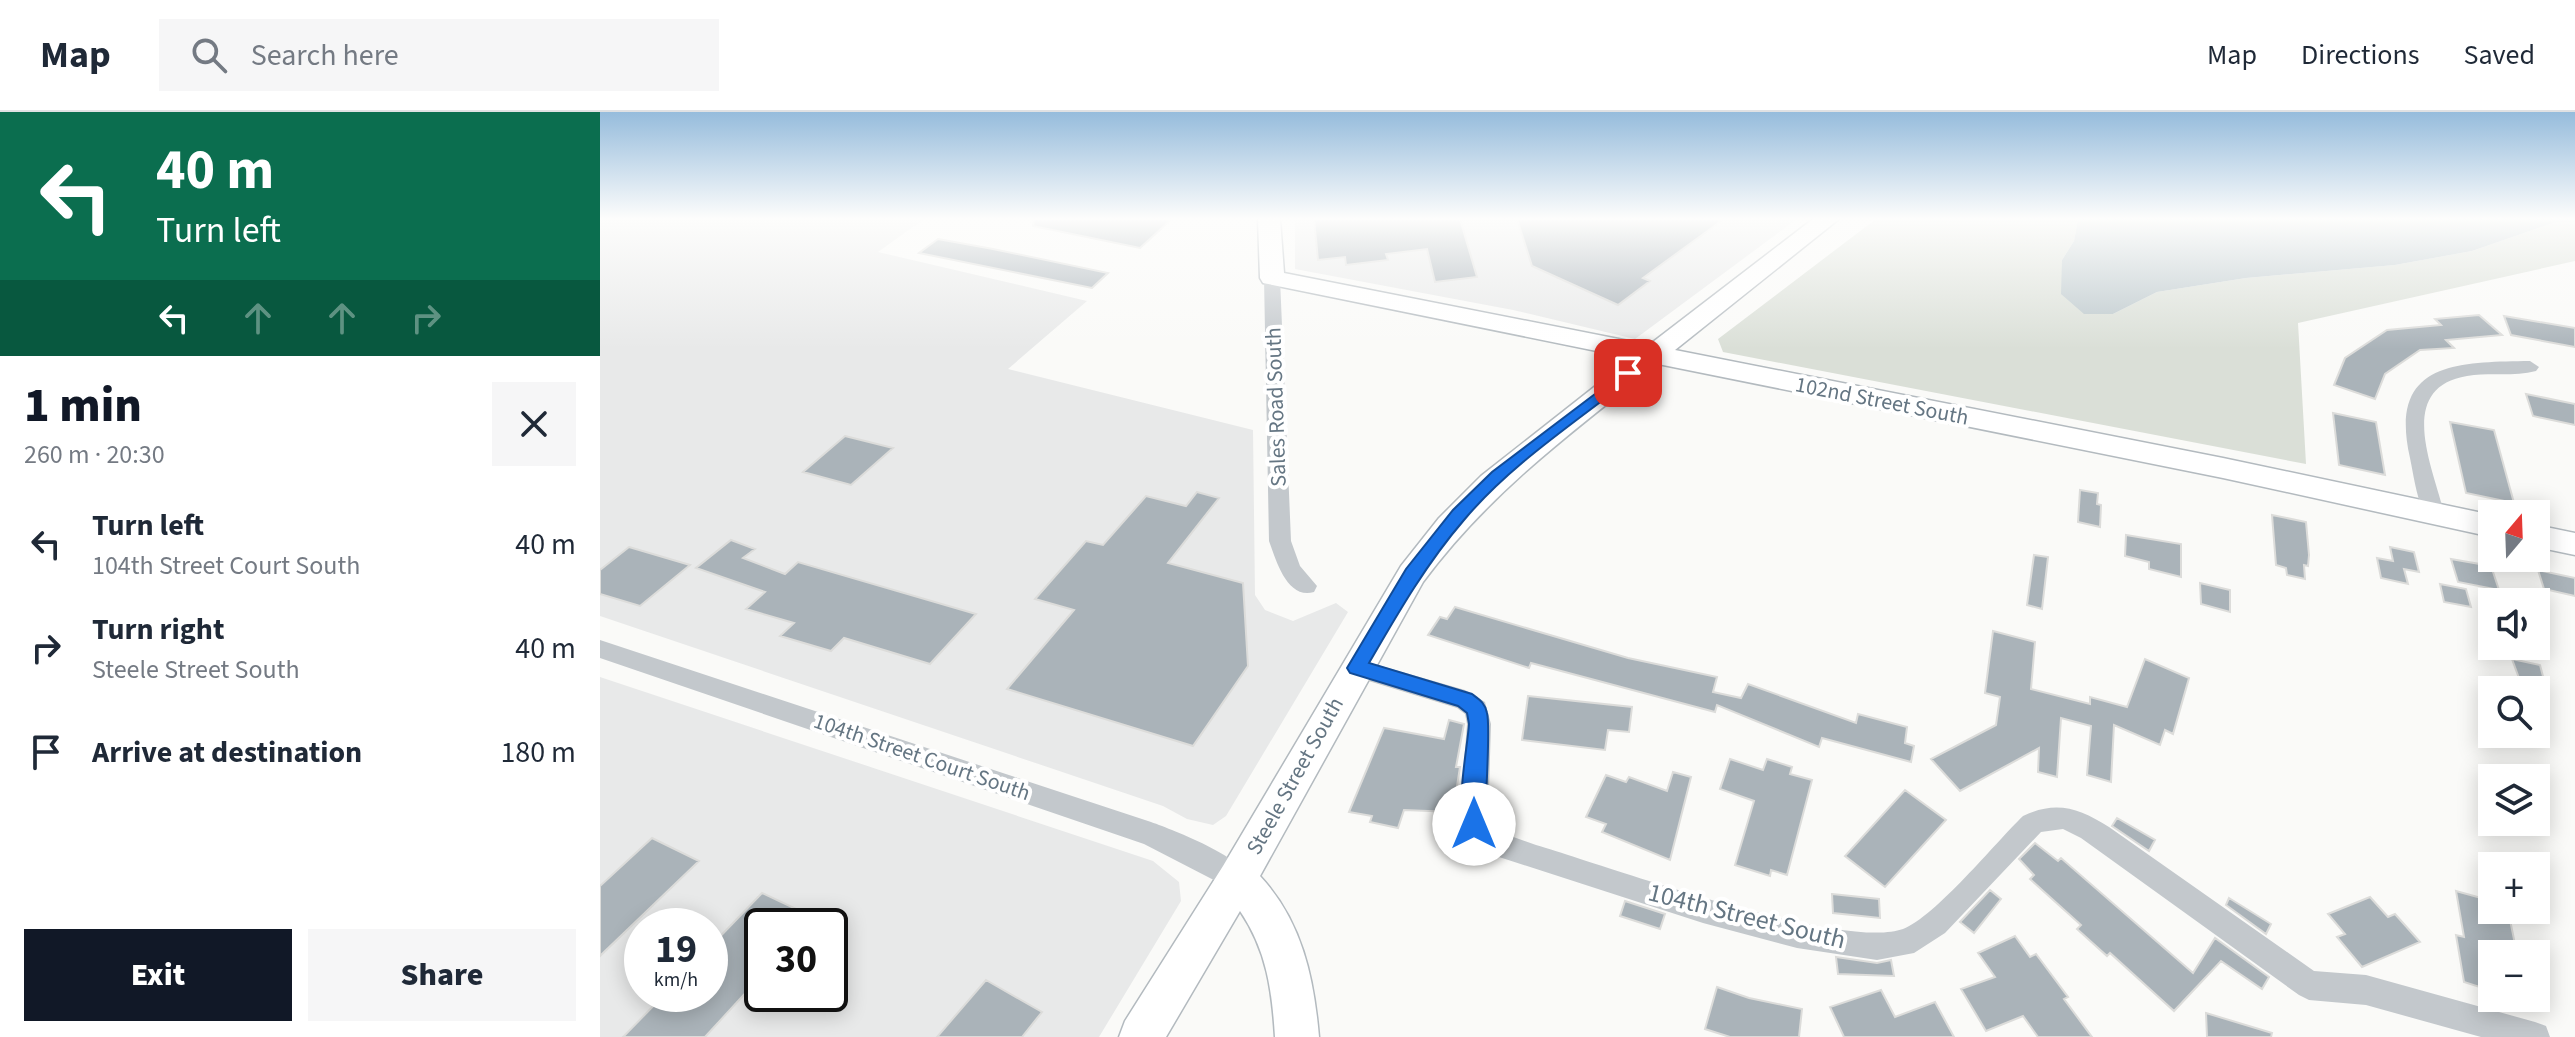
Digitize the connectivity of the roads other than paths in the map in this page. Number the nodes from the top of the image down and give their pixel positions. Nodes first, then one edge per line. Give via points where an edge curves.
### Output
1 (1271, 262) edge
2 (1772, 262) edge
3 (1272, 278) junction
4 (1650, 355) junction
5 (2530, 367) dead end
6 (2434, 513) junction
7 (2478, 523) edge
8 (2550, 539) edge
9 (2575, 544) edge
10 (1306, 586) dead end
11 (600, 649) edge
12 (1357, 668) junction
13 (1237, 879) junction
14 (1141, 1037) edge
15 (1297, 1037) edge
16 (2535, 1037) edge

1 - 3 street, Sales Road South
2 - 4 street, Steele Street South
3 - 4 street, 102nd Street South
3 - 10 street, Sales Road South via 1280,541 1291,570
4 - 6 street, 102nd Street South
4 - 12 street, Steele Street South via 1498,476 1459,514 1412,574
5 - 6 street via 2449,375 2436,380 2417,400 2414,419
6 - 7 street, 102nd Street South
8 - 9 street
11 - 13 street, 104th Street Court South via 1151,834
12 - 13 street, Steele Street South
12 - 16 street, 104th Street South via 1472,703 1479,715 1473,814 1483,836 1719,914 1833,941 1904,943 1935,923 2032,824 2060,815 2109,842 2309,985 2366,990
13 - 14 street, Steele Street South
13 - 15 street via 1262,904 1277,933 1288,964

